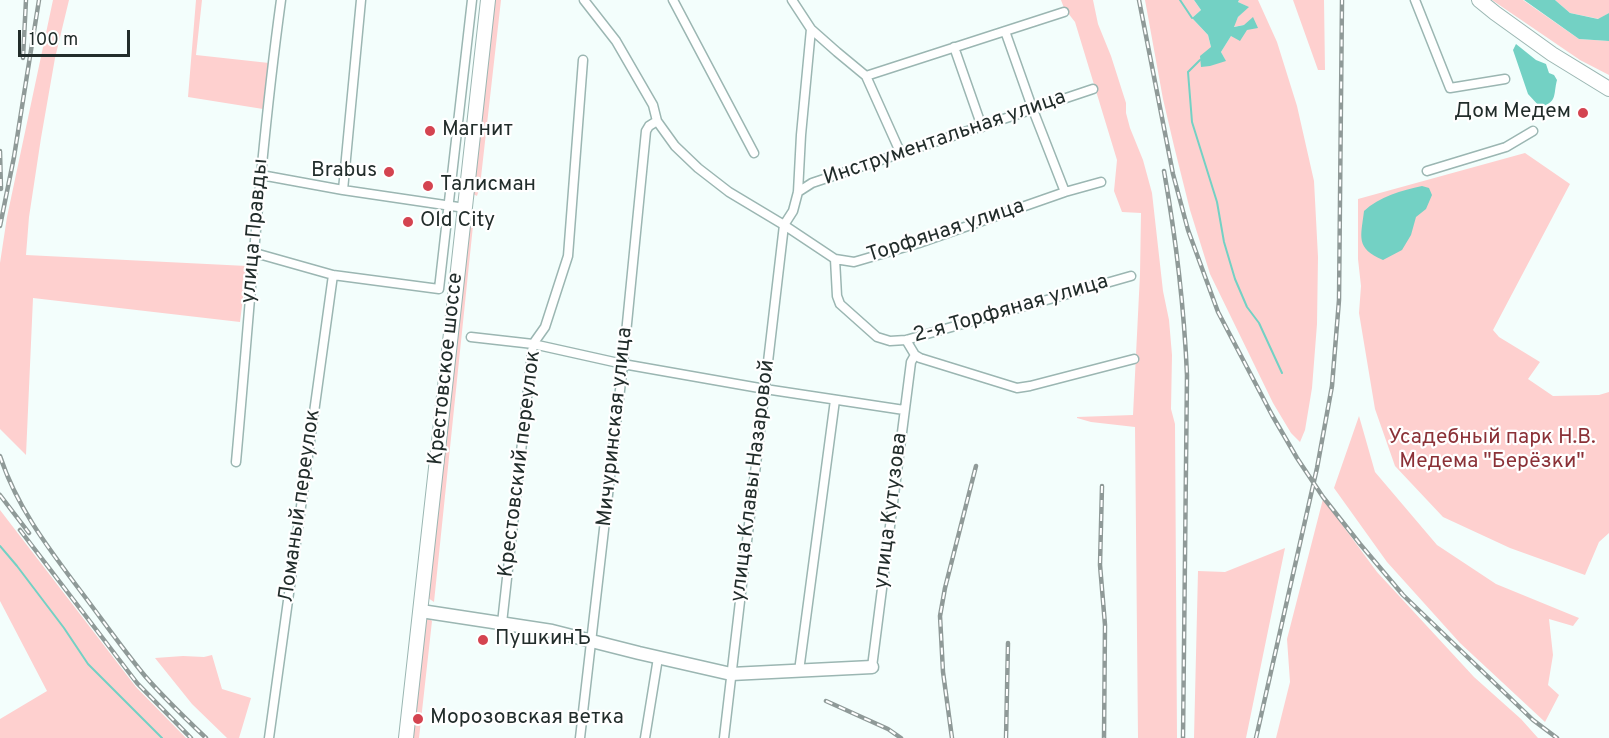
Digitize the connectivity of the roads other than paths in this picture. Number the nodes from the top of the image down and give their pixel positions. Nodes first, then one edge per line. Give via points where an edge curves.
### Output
1 (281, 0) edge
2 (361, 0) edge
3 (472, 0) edge
4 (488, 0) edge
5 (584, 0) edge
6 (673, 0) edge
7 (792, 0) edge
8 (1415, 0) edge
9 (1479, 0) edge
10 (1064, 12) dead end
11 (811, 28) junction
12 (1005, 31) junction
13 (954, 47) junction
14 (583, 60) dead end
15 (866, 76) junction
16 (1505, 79) dead end
17 (1609, 88) edge
18 (1093, 89) dead end
19 (1033, 110) junction
20 (657, 121) junction
21 (982, 127) junction
22 (1533, 131) dead end
23 (754, 153) dead end
24 (901, 154) junction
25 (1427, 171) dead end
26 (261, 175) junction
27 (1101, 182) dead end
28 (343, 190) junction
29 (798, 192) junction
30 (1065, 192) junction
31 (448, 206) junction
32 (465, 208) junction
33 (784, 225) junction
34 (255, 253) junction
35 (835, 259) junction
36 (333, 275) junction
37 (1131, 276) dead end
38 (471, 337) dead end
39 (906, 340) junction
40 (532, 344) junction
41 (915, 355) junction
42 (1134, 359) dead end
43 (623, 364) junction
44 (765, 389) junction
45 (835, 400) junction
46 (904, 410) junction
47 (236, 462) dead end
48 (421, 611) junction
49 (502, 623) junction
50 (592, 641) junction
51 (658, 658) junction
52 (872, 667) joint
53 (799, 671) junction
54 (731, 674) junction
55 (269, 738) edge
56 (406, 738) edge
57 (579, 738) edge
58 (645, 738) edge
59 (724, 738) edge

1 - 26 street, улица Правды
2 - 28 street
3 - 31 street
4 - 32 main road, Крестовское шоссе
5 - 20 street via 616,41 653,105
6 - 23 street
7 - 11 street
8 - 16 street via 1450,88
9 - 17 main road via 1552,54
10 - 12 street
11 - 15 street
11 - 29 street, улица Клавы Назаровой
12 - 13 street
12 - 19 street
13 - 15 street
13 - 21 street
14 - 40 street, Крестовский переулок via 568,256 545,327
15 - 24 street
18 - 19 street, Инструментальная улица
19 - 21 street, Инструментальная улица
19 - 30 street
20 - 33 street via 698,168
20 - 43 street, Мичуринская улица via 646,131
21 - 24 street, Инструментальная улица
22 - 25 street via 1506,147
24 - 29 street, Инструментальная улица via 812,183
26 - 28 street
26 - 34 street, улица Правды
27 - 30 street, Торфяная улица
28 - 31 street
29 - 33 street, улица Клавы Назаровой
30 - 35 street, Торфяная улица via 854,262
31 - 32 street
31 - 36 street via 439,289
32 - 48 main road, Крестовское шоссе
33 - 35 street
33 - 44 street, улица Клавы Назаровой
34 - 36 street
34 - 47 street, улица Правды
35 - 39 street, 2-я Торфяная улица via 840,304 876,337
36 - 55 street, Ломаный переулок
37 - 39 street, 2-я Торфяная улица
38 - 40 street
39 - 41 street
40 - 43 street
40 - 49 street, Крестовский переулок
41 - 42 street via 1017,388
41 - 46 street, улица Кутузова
43 - 44 street
43 - 50 street, Мичуринская улица
44 - 45 street
44 - 54 street, улица Клавы Назаровой
45 - 46 street
45 - 53 street
46 - 52 street, улица Кутузова
48 - 49 street
48 - 56 main road, Крестовское шоссе
49 - 50 street
50 - 51 street
50 - 57 street, Мичуринская улица
51 - 54 street
51 - 58 street
52 - 53 street
53 - 54 street
54 - 59 street, улица Клавы Назаровой

